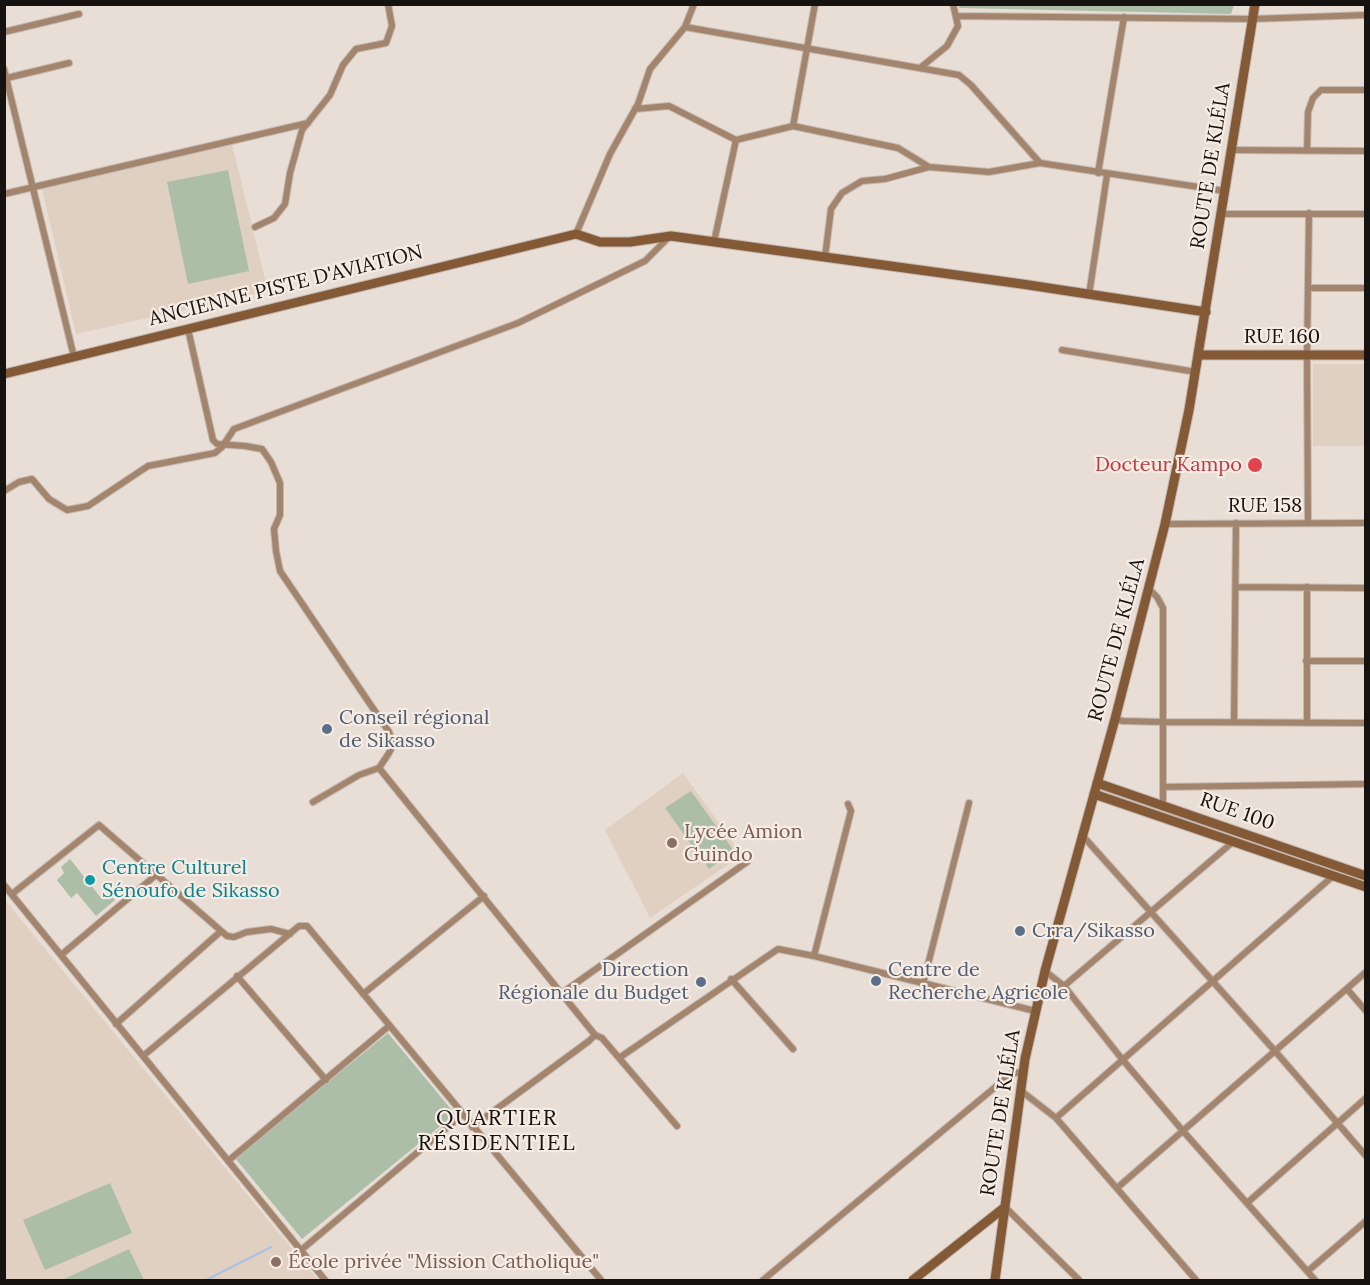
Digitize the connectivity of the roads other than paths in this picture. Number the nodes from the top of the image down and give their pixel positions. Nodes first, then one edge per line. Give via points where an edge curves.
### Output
1 (388, 4) edge
2 (694, 4) edge
3 (815, 4) edge
4 (953, 4) edge
5 (1255, 4) edge
6 (79, 14) dead end
7 (1365, 15) edge
8 (956, 16) junction
9 (1124, 17) junction
10 (1252, 19) junction
11 (685, 27) junction
12 (4, 32) edge
13 (807, 48) junction
14 (69, 63) dead end
15 (920, 68) junction
16 (4, 69) edge
17 (7, 78) junction
18 (1365, 90) edge
19 (635, 109) junction
20 (308, 123) junction
21 (793, 126) junction
22 (736, 140) junction
23 (1231, 150) junction
24 (1307, 151) junction
25 (1365, 152) edge
26 (1040, 163) junction
27 (928, 167) junction
28 (1098, 173) junction
29 (1107, 175) junction
30 (34, 187) junction
31 (1225, 191) junction
32 (4, 194) edge
33 (1309, 213) junction
34 (1222, 214) junction
35 (1365, 214) edge
36 (255, 227) dead end
37 (576, 234) junction
38 (671, 236) junction
39 (714, 242) junction
40 (825, 257) junction
41 (1308, 288) junction
42 (1365, 288) edge
43 (1089, 295) junction
44 (1206, 312) junction
45 (188, 329) junction
46 (1062, 350) dead end
47 (1199, 355) junction
48 (1307, 355) junction
49 (1365, 355) edge
50 (74, 357) junction
51 (1196, 372) junction
52 (4, 374) edge
53 (224, 444) junction
54 (4, 491) edge
55 (1308, 522) junction
56 (1236, 523) junction
57 (1365, 523) edge
58 (1166, 524) junction
59 (1236, 587) junction
60 (1307, 587) junction
61 (1148, 588) junction
62 (1365, 588) edge
63 (1306, 661) junction
64 (1365, 661) edge
65 (1115, 719) junction
66 (1161, 722) junction
67 (1234, 722) junction
68 (1307, 723) junction
69 (1365, 723) edge
70 (379, 768) junction
71 (1097, 783) junction
72 (1365, 784) edge
73 (1163, 787) junction
74 (1094, 794) junction
75 (312, 802) dead end
76 (969, 803) dead end
77 (848, 804) dead end
78 (1163, 806) junction
79 (1082, 835) junction
80 (1233, 841) junction
81 (747, 862) dead end
82 (1336, 865) junction
83 (156, 875) junction
84 (1334, 876) junction
85 (1365, 876) edge
86 (4, 885) edge
87 (1365, 887) edge
88 (12, 894) junction
89 (484, 896) junction
90 (1151, 912) junction
91 (220, 932) junction
92 (290, 934) junction
93 (61, 955) junction
94 (814, 956) junction
95 (1045, 971) junction
96 (1365, 972) edge
97 (237, 976) junction
98 (731, 980) junction
99 (1212, 980) junction
100 (923, 984) junction
101 (1064, 986) junction
102 (1347, 989) junction
103 (562, 993) junction
104 (363, 994) junction
105 (1039, 998) junction
106 (1035, 1011) junction
107 (1365, 1011) edge
108 (116, 1024) junction
109 (389, 1026) junction
110 (595, 1035) junction
111 (793, 1049) dead end
112 (1275, 1051) junction
113 (143, 1056) junction
114 (619, 1058) junction
115 (1122, 1059) junction
116 (1022, 1072) junction
117 (326, 1080) junction
118 (1020, 1090) junction
119 (1365, 1098) edge
120 (462, 1115) junction
121 (1056, 1118) junction
122 (1337, 1123) junction
123 (677, 1126) dead end
124 (472, 1127) junction
125 (1183, 1131) junction
126 (1365, 1156) edge
127 (228, 1161) junction
128 (1117, 1188) junction
129 (1247, 1203) junction
130 (1005, 1207) junction
131 (1365, 1221) edge
132 (300, 1251) junction
133 (1308, 1271) junction
134 (325, 1281) edge
135 (601, 1281) edge
136 (763, 1281) edge
137 (913, 1281) edge
138 (995, 1281) edge
139 (1079, 1281) edge
140 (1196, 1281) edge
141 (1315, 1281) edge

1 - 20 street via 392,26 386,43 357,49
2 - 11 street
3 - 13 street
4 - 8 street
5 - 10 street, ROUTE DE KLÉLA
6 - 12 street
7 - 10 street
8 - 9 street
8 - 15 street via 958,26 947,46
9 - 10 street
9 - 28 street
10 - 23 street, ROUTE DE KLÉLA
11 - 13 street
11 - 19 street via 650,69
13 - 15 street
13 - 21 street
14 - 17 street
15 - 26 street via 958,75 971,85
16 - 17 street
17 - 30 street
18 - 24 street via 1321,90 1312,98
19 - 22 street via 669,106
19 - 37 street via 610,154
20 - 30 street
20 - 36 street via 302,130 285,204 274,218
21 - 22 street
21 - 27 street via 898,148
22 - 39 street
23 - 24 street
23 - 31 street, ROUTE DE KLÉLA
24 - 25 street
26 - 27 street via 989,172
26 - 28 street
27 - 40 street via 862,182 842,193 831,209
28 - 29 street
29 - 31 street
29 - 43 street
30 - 32 street
30 - 50 street
31 - 34 street, ROUTE DE KLÉLA
33 - 34 street
33 - 35 street
33 - 41 street
34 - 44 street, ROUTE DE KLÉLA
37 - 38 street via 600,242
37 - 45 street, ANCIENNE PISTE D'AVIATION
38 - 39 street
38 - 53 street via 645,261 518,322 234,429
39 - 40 street
40 - 43 street
41 - 42 street
41 - 48 street
43 - 44 street
44 - 47 street, ROUTE DE KLÉLA
45 - 50 street, ANCIENNE PISTE D'AVIATION
45 - 53 street via 213,440
46 - 51 street
47 - 48 street, RUE 160
47 - 51 street, ROUTE DE KLÉLA
48 - 49 street, RUE 160
48 - 55 street
50 - 52 street, ANCIENNE PISTE D'AVIATION
51 - 58 street, ROUTE DE KLÉLA
53 - 54 street via 216,453 148,466 88,506 67,510 49,499 32,479
53 - 70 street via 262,450 271,462 280,483 280,515 274,529 280,571 389,732 392,747
55 - 56 street, RUE 158
55 - 57 street, RUE 158
56 - 58 street, RUE 158
56 - 59 street
58 - 61 street, ROUTE DE KLÉLA
59 - 60 street
59 - 67 street
60 - 62 street
60 - 63 street
61 - 65 street, ROUTE DE KLÉLA
61 - 66 street via 1163,608
63 - 64 street
63 - 68 street
65 - 66 street
65 - 71 street, ROUTE DE KLÉLA
66 - 67 street
66 - 73 street
67 - 68 street
68 - 69 street
70 - 75 street
70 - 89 street
71 - 74 street, ROUTE DE KLÉLA
71 - 78 street, RUE 100
72 - 73 street
73 - 78 street
74 - 79 street, ROUTE DE KLÉLA
74 - 80 street
76 - 100 street
77 - 94 street via 851,811
78 - 82 street, RUE 100
79 - 90 street
79 - 95 street, ROUTE DE KLÉLA
80 - 84 street
80 - 90 street
81 - 103 street
82 - 84 street
82 - 85 street, RUE 100
83 - 88 street via 99,825
83 - 91 street
83 - 93 street
84 - 87 street
84 - 99 street
86 - 88 street
88 - 93 street
89 - 103 street
89 - 104 street
90 - 99 street
90 - 101 street
91 - 92 street via 234,937 272,929
91 - 108 street
92 - 97 street
92 - 104 street via 302,925 310,928
93 - 108 street
94 - 98 street via 778,949
94 - 100 street
95 - 101 street
95 - 105 street, ROUTE DE KLÉLA
96 - 102 street
97 - 113 street
97 - 117 street
98 - 111 street
98 - 114 street
99 - 112 street
99 - 115 street
100 - 106 street
101 - 105 street
101 - 115 street
102 - 107 street
102 - 112 street
103 - 110 street
104 - 109 street
105 - 106 street, ROUTE DE KLÉLA
106 - 116 street, ROUTE DE KLÉLA
108 - 113 street
109 - 117 street
109 - 120 street
110 - 114 street
110 - 124 street
112 - 122 street
112 - 125 street
113 - 127 street
114 - 123 street
115 - 121 street
115 - 125 street
116 - 118 street, ROUTE DE KLÉLA
116 - 136 street via 1011,1074
117 - 127 street
118 - 121 street
118 - 130 street, ROUTE DE KLÉLA
119 - 122 street
120 - 124 street
120 - 132 street
121 - 128 street
122 - 126 street
122 - 129 street
124 - 135 street
125 - 128 street
125 - 129 street
127 - 132 street
128 - 140 street
129 - 133 street
130 - 137 street
130 - 138 street, ROUTE DE KLÉLA
130 - 139 street
131 - 133 street
132 - 134 street
133 - 141 street

